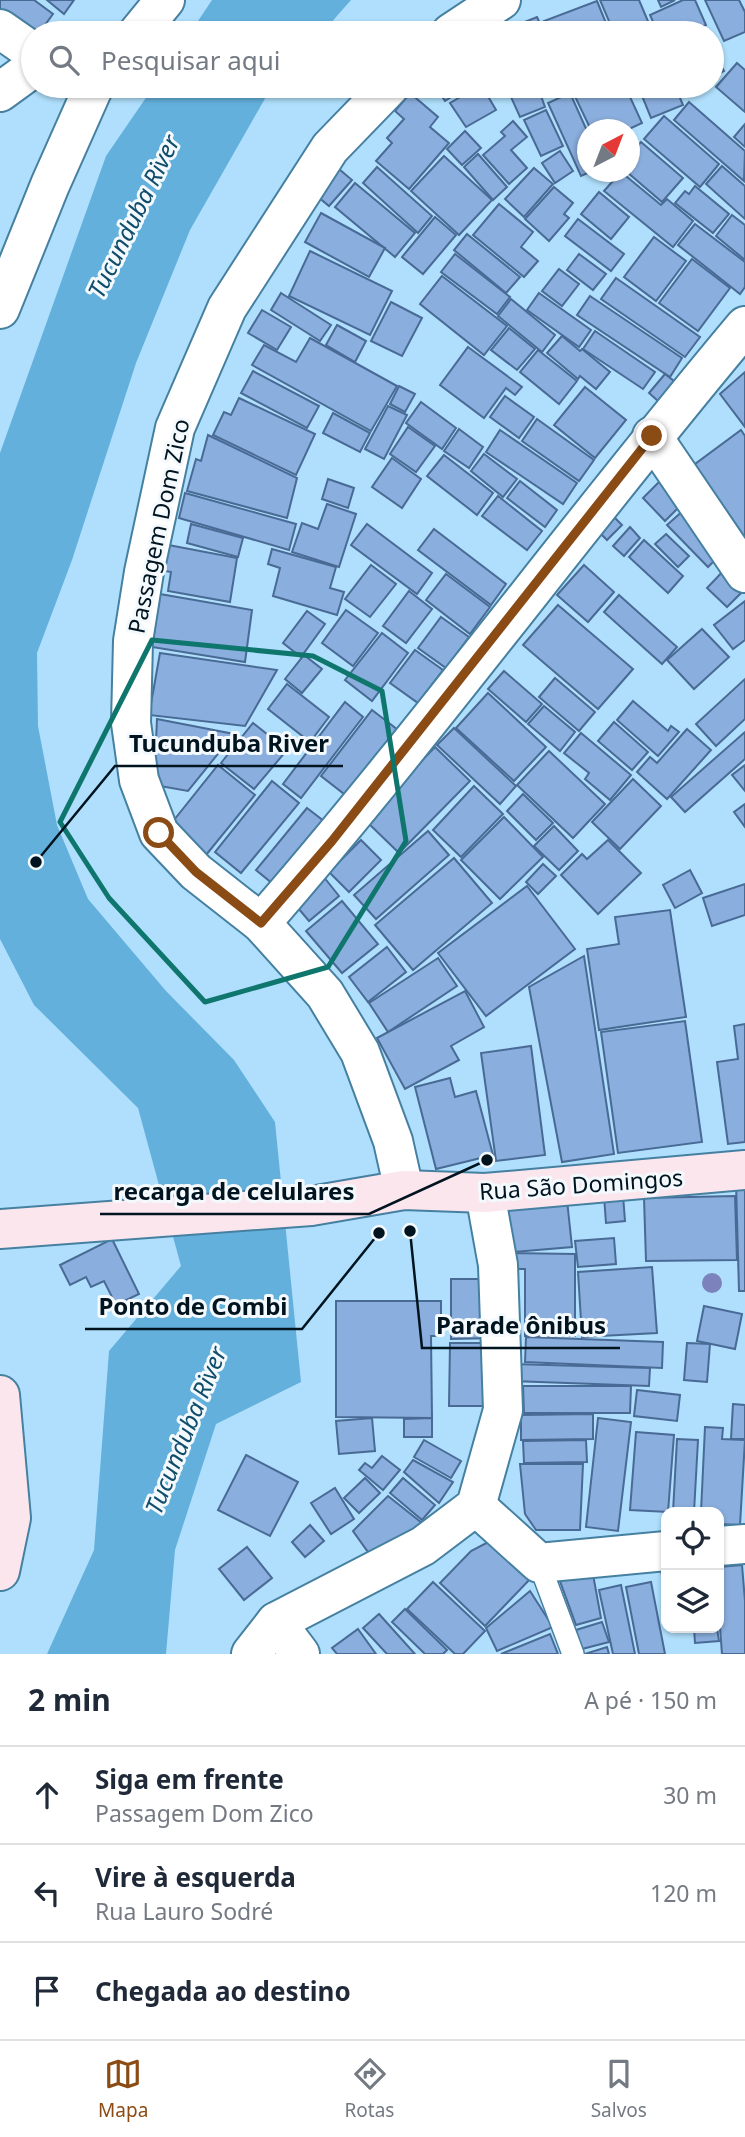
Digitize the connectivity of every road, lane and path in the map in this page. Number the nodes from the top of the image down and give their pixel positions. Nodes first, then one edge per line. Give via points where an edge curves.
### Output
1 (165, 0) edge
2 (501, 0) edge
3 (148, 21) edge
4 (470, 21) edge
5 (0, 29) edge
6 (21, 44) edge
7 (21, 77) edge
8 (0, 92) edge
9 (89, 98) edge
10 (378, 98) edge
11 (0, 309) edge
12 (745, 326) edge
13 (652, 436) junction
14 (745, 573) edge
15 (261, 923) junction
16 (745, 1170) edge
17 (404, 1190) junction
18 (485, 1193) junction
19 (0, 1228) edge
20 (0, 1395) edge
21 (476, 1506) junction
22 (745, 1544) edge
23 (724, 1546) edge
24 (661, 1551) edge
25 (539, 1563) junction
26 (0, 1571) edge
27 (276, 1622) junction
28 (251, 1654) edge
29 (300, 1654) edge
30 (573, 1654) edge

1 - 3 street
2 - 4 street
5 - 6 street
7 - 8 street
9 - 11 street
10 - 15 street, Passagem Dom Zico via 330,148 227,308 175,428 133,640 131,723 139,780 159,833 196,872
12 - 13 street
13 - 14 street
13 - 15 street via 332,841
15 - 17 street, Passagem Dom Zico via 325,994 360,1052 393,1140
16 - 18 street, Rua São Domingos
17 - 18 street, Rua São Domingos
17 - 19 street, Rua São Domingos via 311,1206
18 - 21 street via 498,1265 503,1410
20 - 26 street via 11,1518
21 - 25 street
21 - 27 street via 423,1546
22 - 23 street
24 - 25 street
25 - 30 lane
27 - 28 street
27 - 29 street

